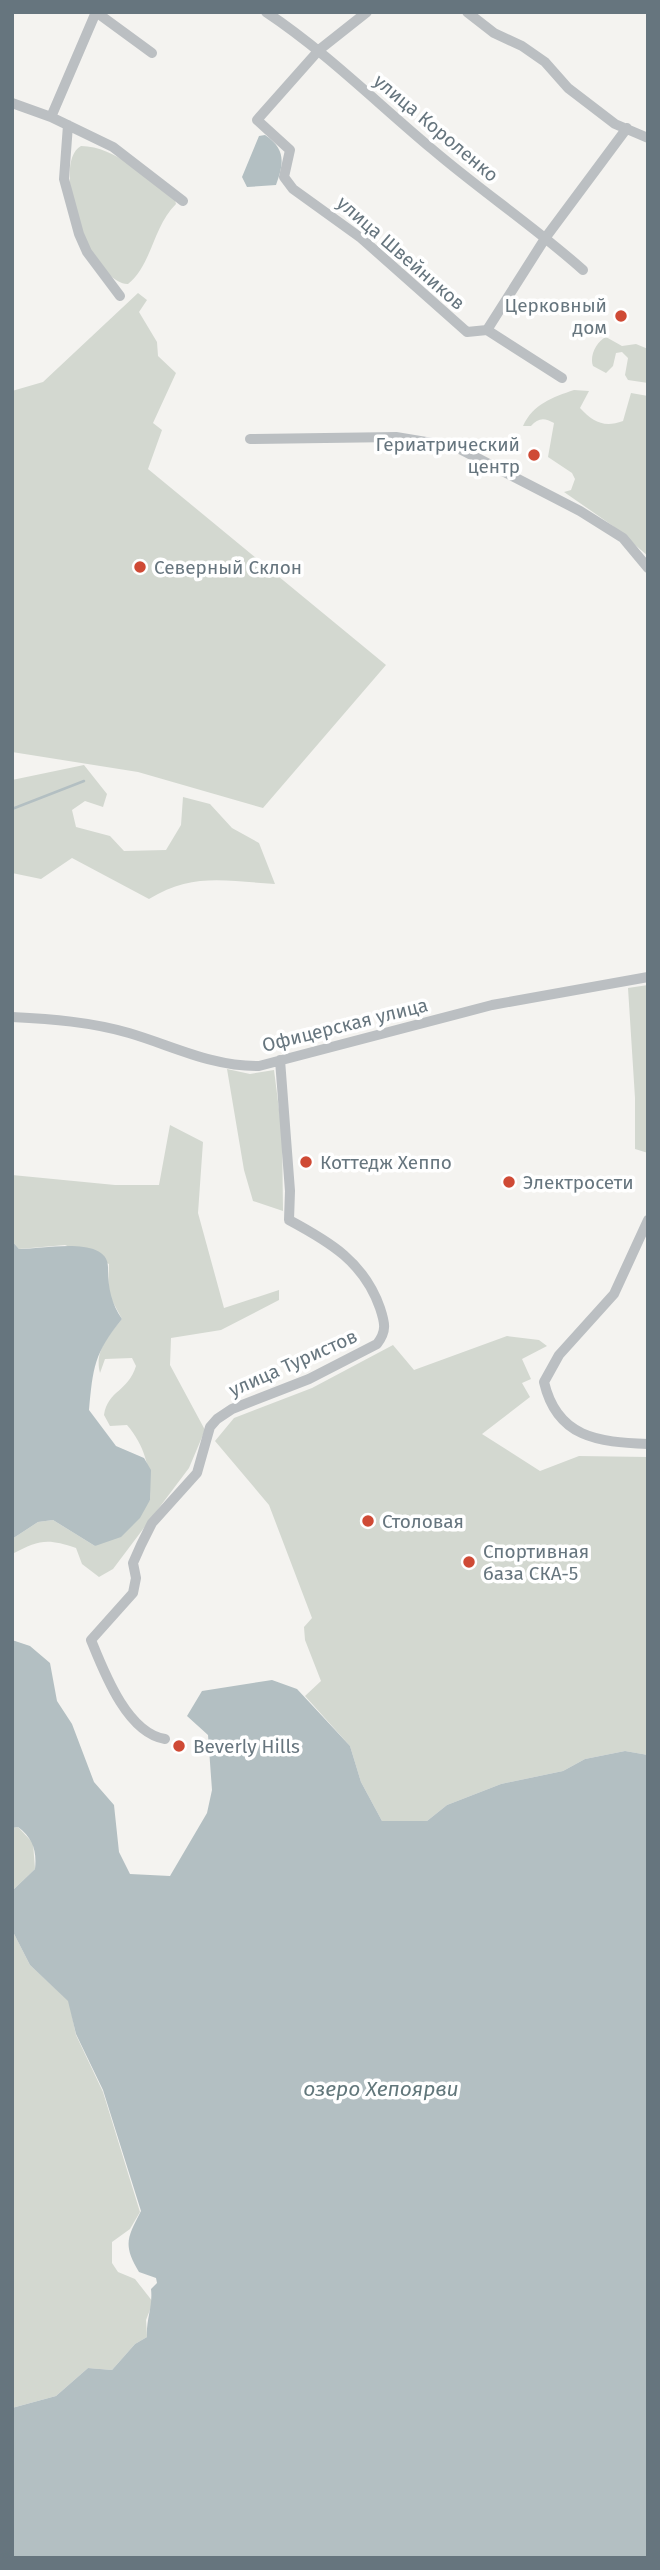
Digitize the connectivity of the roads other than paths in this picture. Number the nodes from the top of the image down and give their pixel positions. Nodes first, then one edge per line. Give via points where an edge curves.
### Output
1 (96, 12) edge
2 (266, 12) edge
3 (366, 12) edge
4 (467, 12) edge
5 (319, 50) junction
6 (152, 53) dead end
7 (12, 103) edge
8 (51, 117) junction
9 (68, 125) junction
10 (626, 128) junction
11 (648, 138) edge
12 (183, 201) dead end
13 (546, 237) junction
14 (583, 270) dead end
15 (120, 296) dead end
16 (487, 330) junction
17 (562, 377) dead end
18 (250, 439) dead end
19 (648, 568) edge
20 (648, 978) edge
21 (12, 1017) edge
22 (280, 1060) junction
23 (648, 1220) edge
24 (648, 1444) edge
25 (164, 1739) dead end

1 - 6 street
1 - 8 street
2 - 5 street, улица Короленко
3 - 5 street
4 - 10 street via 545,62 568,88
5 - 13 street, улица Короленко via 463,175
5 - 16 street, улица Швейников via 257,120 290,150 284,177 467,332
7 - 8 street
8 - 9 street
9 - 12 street via 113,147
9 - 15 street via 64,179 79,234
10 - 11 street
10 - 13 street
13 - 14 street, улица Короленко
13 - 16 street
16 - 17 street, улица Швейников
18 - 19 street via 396,438 456,447 623,538
20 - 22 street, Офицерская улица via 492,1004
21 - 22 street, Офицерская улица via 95,1024 238,1066
22 - 25 street, улица Туристов via 289,1220 355,1262 367,1278 384,1334 377,1344 309,1379 217,1419 210,1427 197,1472 152,1523 133,1563 133,1593 91,1640 123,1706 143,1729
23 - 24 street via 614,1294 559,1355 544,1382 556,1416 572,1428 593,1438

